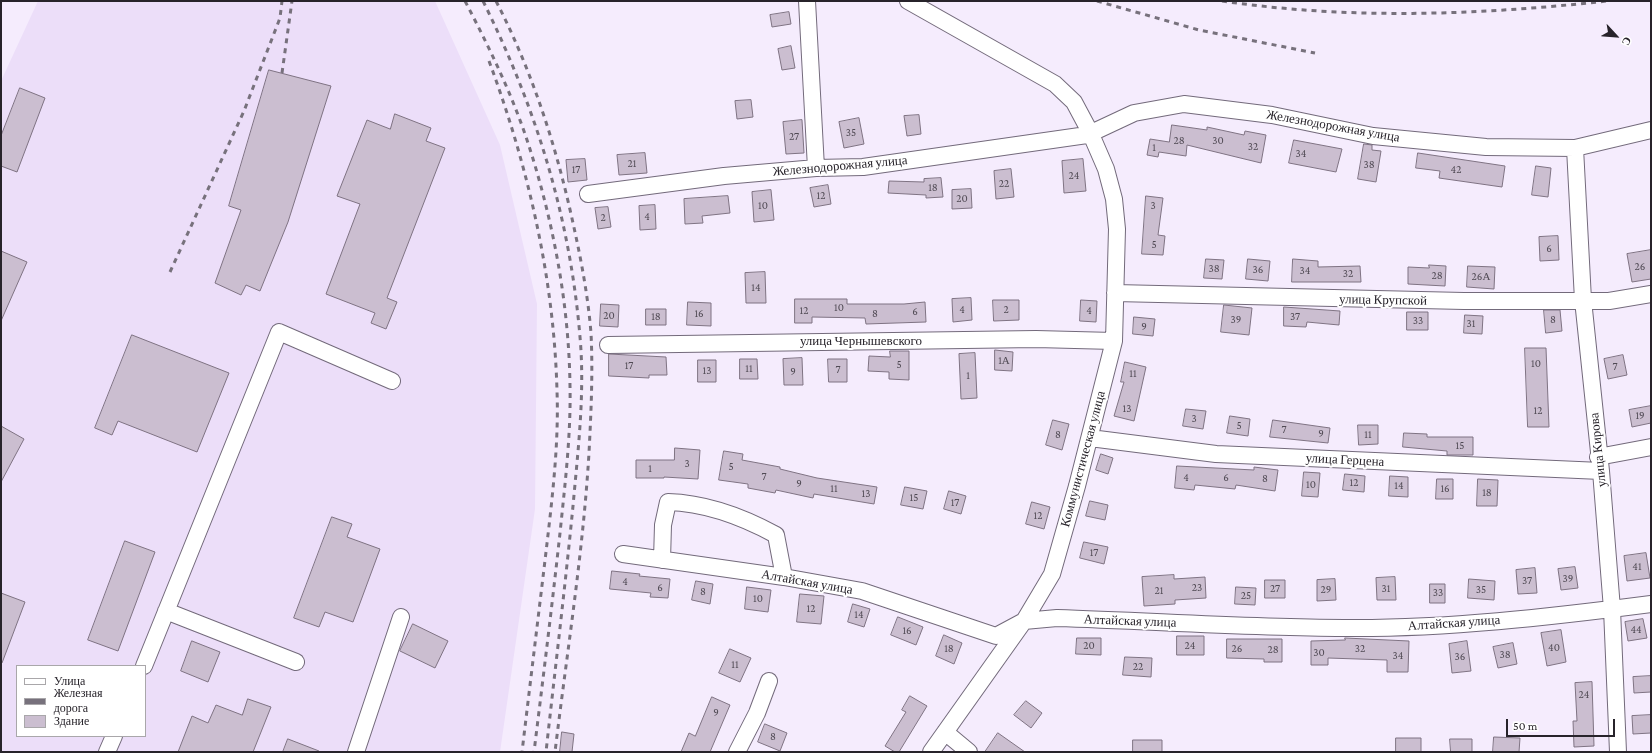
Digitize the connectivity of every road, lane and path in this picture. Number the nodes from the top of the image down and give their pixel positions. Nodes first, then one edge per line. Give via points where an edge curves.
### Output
1 (807, 1) edge
2 (908, 1) edge
3 (1651, 130) edge
4 (1090, 132) junction
5 (1575, 148) junction
6 (816, 168) junction
7 (588, 194) dead end
8 (1115, 293) junction
9 (1651, 294) edge
10 (1583, 300) junction
11 (1114, 341) junction
12 (608, 345) dead end
13 (392, 381) dead end
14 (1090, 438) junction
15 (1651, 446) edge
16 (1600, 464) junction
17 (623, 554) dead end
18 (662, 560) junction
19 (784, 577) junction
20 (1651, 604) edge
21 (1612, 609) junction
22 (166, 611) junction
23 (402, 617) dead end
24 (1024, 621) junction
25 (296, 662) dead end
26 (144, 665) edge
27 (769, 681) dead end
28 (945, 732) junction
29 (114, 737) edge
30 (107, 752) edge
31 (356, 752) edge
32 (737, 752) edge
33 (931, 752) edge
34 (969, 752) edge
35 (1618, 752) edge

1 - 6 street
2 - 4 street via 1055,84 1074,102
3 - 5 street, Железнодорожная улица
4 - 5 street, Железнодорожная улица via 1134,113 1184,104 1272,115 1373,136 1486,147
4 - 6 street, Железнодорожная улица via 1087,135 863,167
4 - 8 street, Коммунистическая улица via 1106,169 1114,199 1117,229
5 - 10 street, улица Кирова
6 - 7 street, Железнодорожная улица via 724,176
8 - 10 street, улица Крупской via 1464,301
8 - 11 street, Коммунистическая улица
9 - 10 street, улица Крупской via 1609,301
10 - 16 street, улица Кирова
11 - 12 street, улица Чернышевского via 1036,339
11 - 14 street, Коммунистическая улица
13 - 22 street via 279,332
14 - 16 street, улица Герцена via 1216,454
14 - 24 street, Коммунистическая улица via 1052,574
15 - 16 street, улица Герцена
16 - 21 street, улица Кирова
17 - 18 street, Алтайская улица
18 - 19 street, Алтайская улица
18 - 19 street via 663,525 668,502 691,503 752,521 776,535
19 - 24 street, Алтайская улица via 862,591 996,636
20 - 21 street, Алтайская улица
21 - 24 street, Алтайская улица via 1433,625 1345,628 1057,618
21 - 35 street, улица Кирова
22 - 25 street
22 - 26 street
23 - 31 street
24 - 28 street, Коммунистическая улица
27 - 32 street via 757,713
28 - 33 street, Коммунистическая улица
28 - 34 street
29 - 30 street

